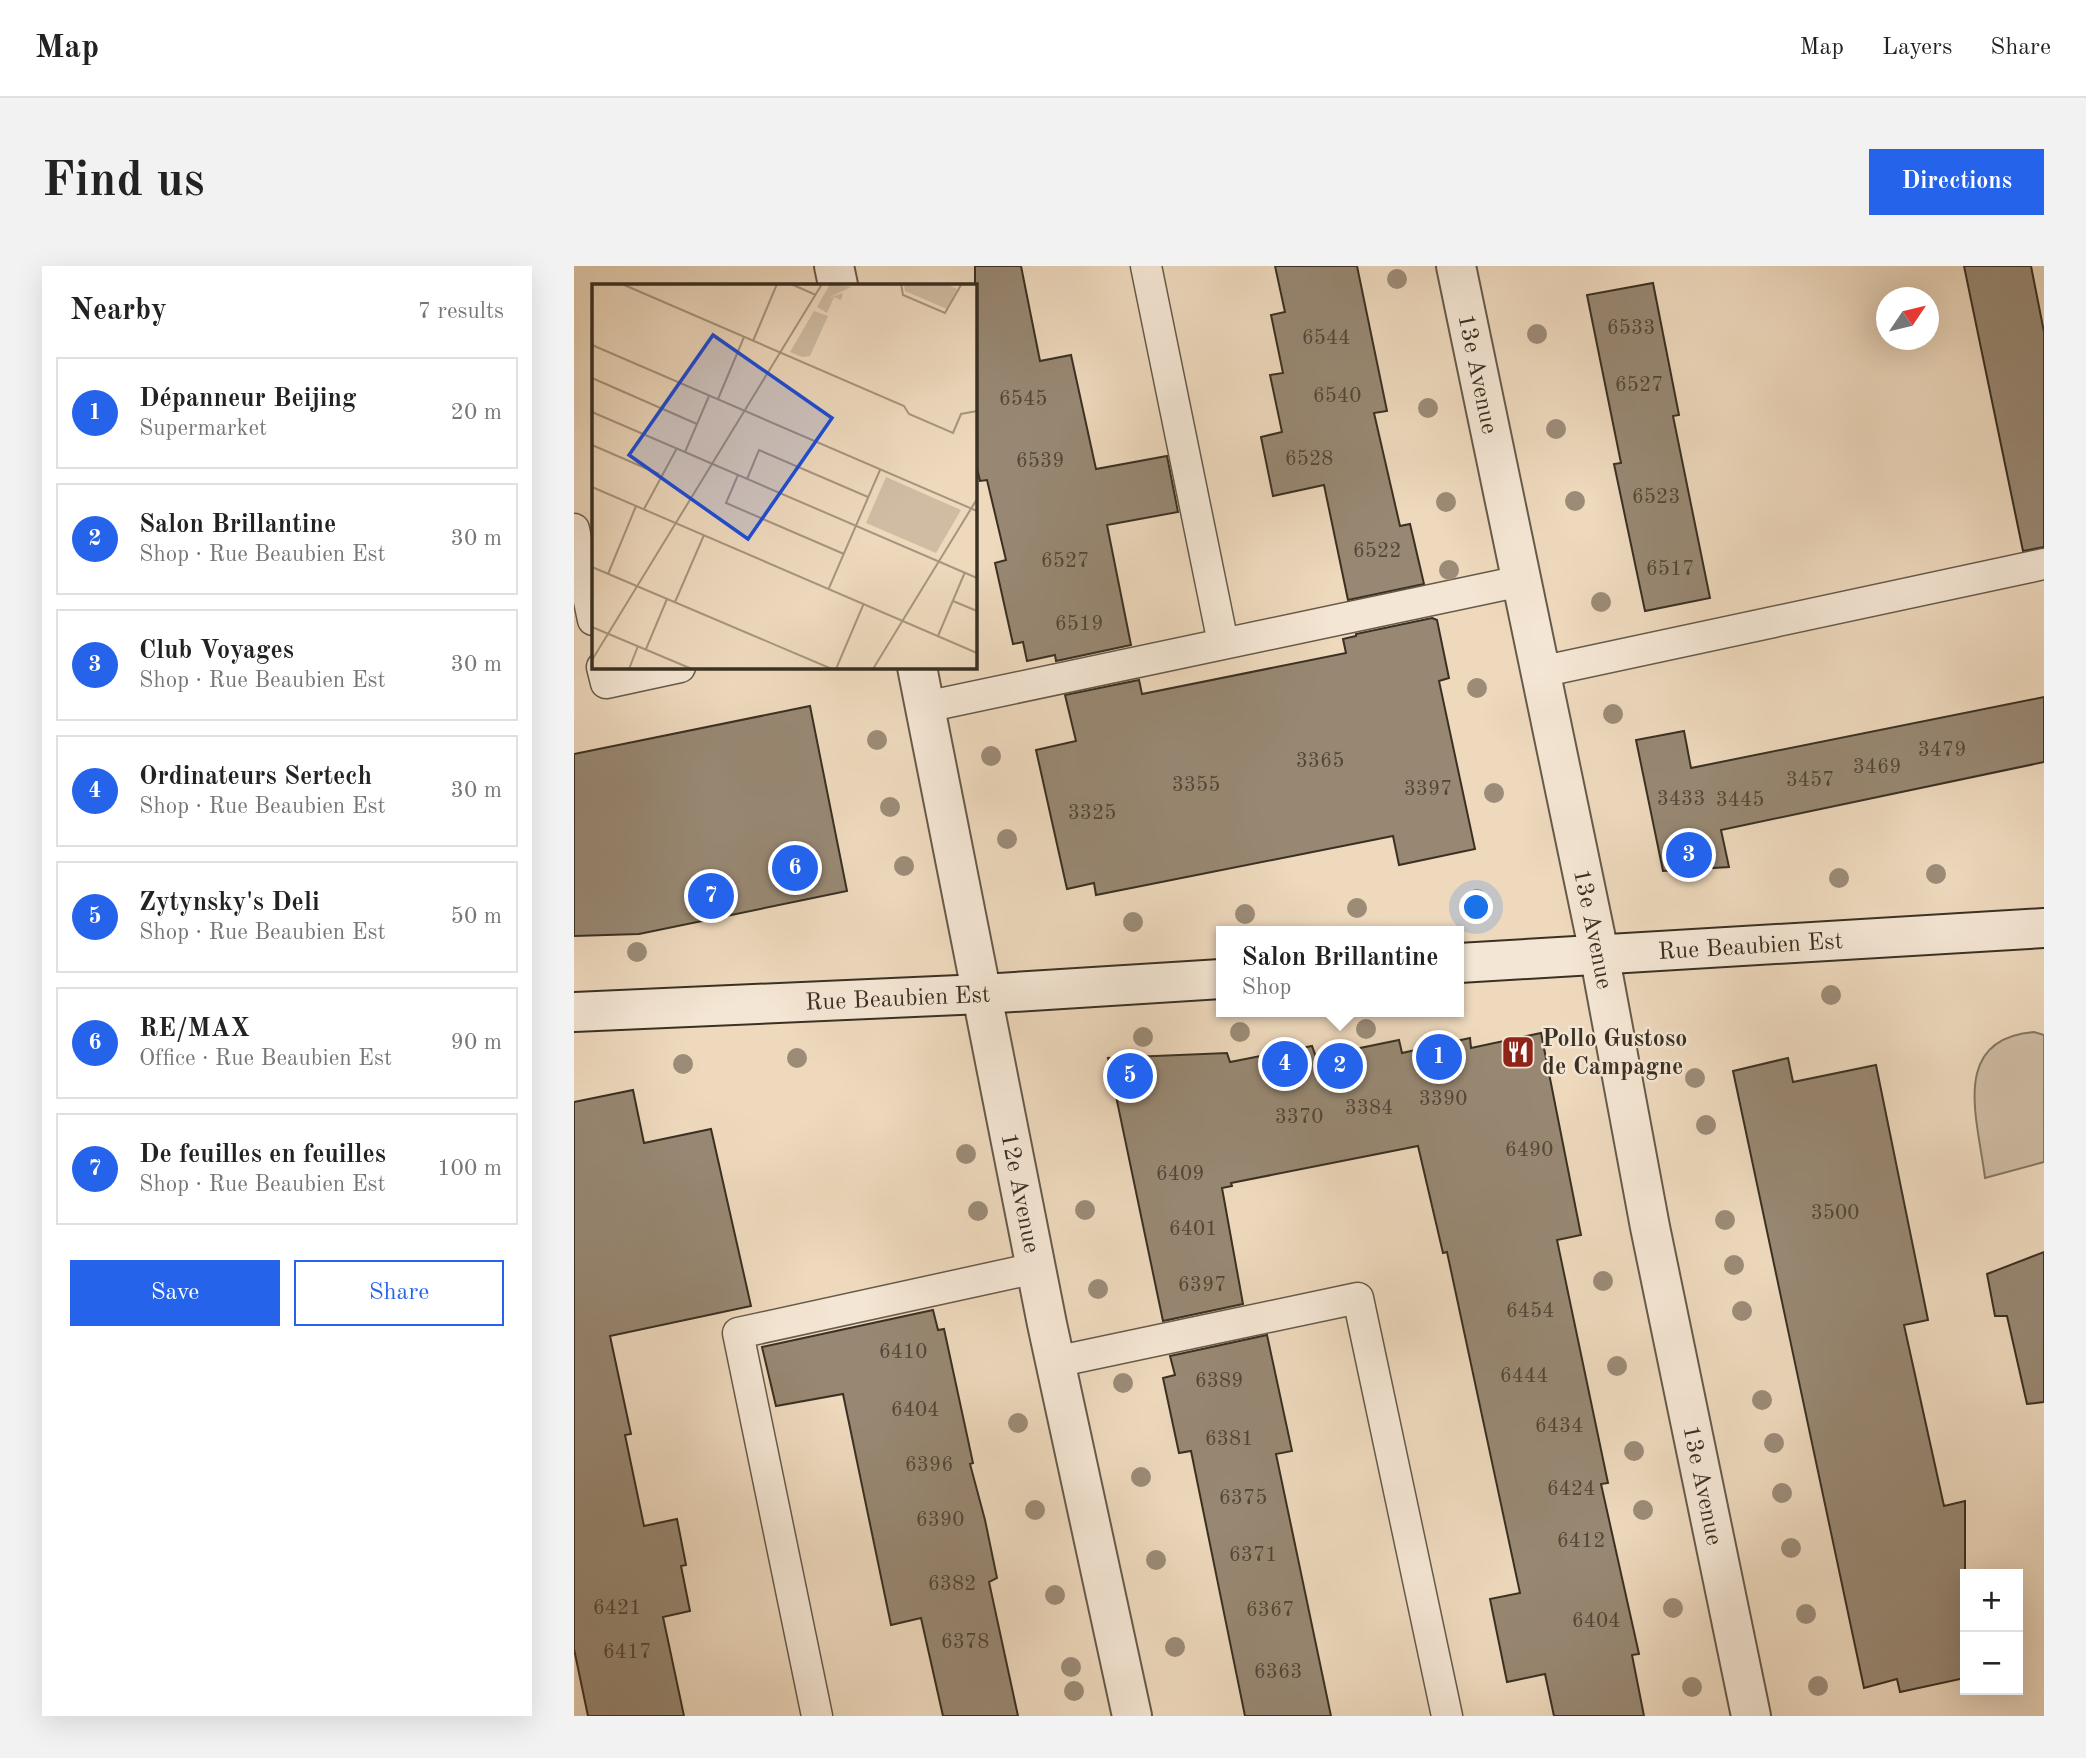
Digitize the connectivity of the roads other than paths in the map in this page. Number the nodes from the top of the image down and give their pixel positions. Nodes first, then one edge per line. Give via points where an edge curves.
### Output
1 (834, 266) edge
2 (1146, 266) edge
3 (1456, 266) edge
4 (838, 284) edge
5 (574, 529) edge
6 (2044, 565) edge
7 (1521, 581) junction
8 (592, 616) edge
9 (592, 621) edge
10 (574, 624) edge
11 (1223, 643) junction
12 (602, 668) edge
13 (675, 668) edge
14 (917, 668) edge
15 (1540, 672) junction
16 (925, 707) junction
17 (2044, 928) edge
18 (1600, 953) junction
19 (1464, 963) edge
20 (1216, 979) edge
21 (982, 995) junction
22 (574, 1012) edge
23 (1036, 1268) junction
24 (1055, 1362) junction
25 (817, 1716) edge
26 (1132, 1716) edge
27 (1447, 1716) edge
28 (1751, 1716) edge

1 - 4 street
2 - 11 lane
3 - 7 street, 13e Avenue
5 - 8 lane
6 - 15 lane
7 - 11 lane
7 - 15 street, 13e Avenue
9 - 10 lane
11 - 16 lane
12 - 13 lane via 606,683
14 - 16 street, 12e Avenue
15 - 18 street, 13e Avenue
16 - 21 street, 12e Avenue
17 - 18 street, Rue Beaubien Est
18 - 19 street, Rue Beaubien Est
18 - 28 street, 13e Avenue via 1650,1227
20 - 21 street, Rue Beaubien Est
21 - 22 street, Rue Beaubien Est
21 - 23 street, 12e Avenue
23 - 24 street, 12e Avenue
23 - 25 lane via 738,1333
24 - 26 street, 12e Avenue
24 - 27 lane via 1358,1298

